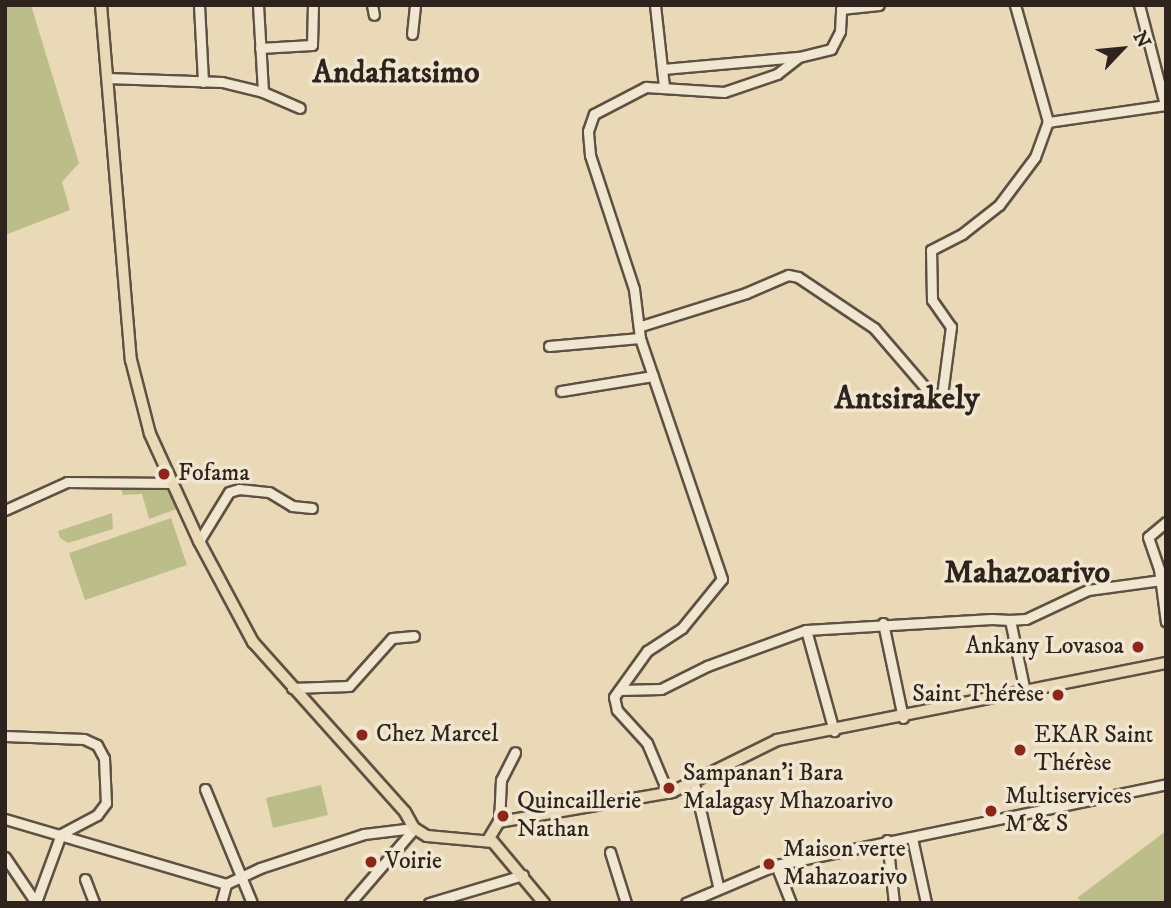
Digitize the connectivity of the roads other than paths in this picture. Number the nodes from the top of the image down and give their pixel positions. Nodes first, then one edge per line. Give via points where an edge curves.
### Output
1 (101, 5) edge
2 (199, 5) edge
3 (258, 5) edge
4 (313, 5) edge
5 (415, 5) edge
6 (655, 5) edge
7 (879, 5) edge
8 (1015, 5) edge
9 (1139, 5) edge
10 (412, 34) dead end
11 (260, 48) junction
12 (799, 57) junction
13 (663, 69) junction
14 (107, 78) junction
15 (203, 82) junction
16 (664, 86) junction
17 (263, 92) junction
18 (1165, 105) edge
19 (300, 108) dead end
20 (1048, 122) junction
21 (641, 326) junction
22 (640, 338) junction
23 (549, 346) dead end
24 (653, 376) junction
25 (561, 391) dead end
26 (173, 483) junction
27 (312, 508) dead end
28 (5, 510) edge
29 (1166, 522) edge
30 (199, 541) junction
31 (1161, 580) junction
32 (1010, 621) junction
33 (1166, 622) edge
34 (883, 623) junction
35 (806, 630) junction
36 (414, 636) dead end
37 (1166, 663) edge
38 (290, 688) junction
39 (619, 690) junction
40 (1025, 692) junction
41 (903, 718) junction
42 (834, 731) junction
43 (5, 736) edge
44 (515, 752) dead end
45 (693, 779) junction
46 (1166, 784) edge
47 (205, 789) dead end
48 (668, 793) junction
49 (5, 819) edge
50 (499, 822) junction
51 (414, 828) junction
52 (61, 834) junction
53 (912, 838) junction
54 (488, 840) junction
55 (887, 841) junction
56 (610, 852) dead end
57 (5, 857) edge
58 (776, 865) junction
59 (523, 875) junction
60 (240, 876) junction
61 (85, 879) dead end
62 (226, 884) junction
63 (718, 886) junction
64 (36, 902) edge
65 (94, 903) edge
66 (221, 903) edge
67 (252, 903) edge
68 (350, 903) edge
69 (429, 903) edge
70 (544, 903) edge
71 (626, 903) edge
72 (686, 903) edge
73 (791, 903) edge
74 (894, 903) edge
75 (926, 903) edge

1 - 14 main road
2 - 15 street
3 - 11 street
4 - 11 street via 312,45
5 - 10 street
6 - 13 street
7 - 12 street via 841,9 837,43 831,49
8 - 20 street
9 - 18 street
11 - 17 street
12 - 13 street
12 - 16 street via 777,74 724,92
13 - 16 street
14 - 15 street
14 - 26 main road via 127,338 142,411
15 - 17 street
16 - 21 street via 646,87 594,114 588,131 590,155 632,278
17 - 19 street
18 - 20 street
20 - 21 street via 1035,157 999,205 962,234 931,250 932,300 951,327 942,395 930,393 874,328 799,277 788,275
21 - 22 street
22 - 23 street
22 - 24 street
24 - 25 street
24 - 39 street via 722,579 682,628 647,651
26 - 28 street via 67,482
26 - 30 main road
27 - 30 street via 292,506 269,492 239,489 229,492
29 - 31 street via 1148,537
30 - 38 main road via 253,642
31 - 32 street via 1088,590 1026,619
31 - 33 street
32 - 34 street
32 - 40 street
34 - 35 street
34 - 41 street
35 - 39 street via 707,666 661,689
35 - 42 street
36 - 38 street via 392,638 349,686
37 - 40 main road
38 - 51 main road via 405,812
39 - 48 street via 614,697 617,710 647,743
40 - 41 main road
41 - 42 main road
42 - 45 main road via 753,748
43 - 52 street via 83,739 97,745 104,758 106,803 97,816
44 - 50 street via 501,780
45 - 48 main road
45 - 63 street
46 - 53 street
47 - 60 street
48 - 50 main road
49 - 52 street
50 - 54 main road
51 - 54 main road via 426,836
51 - 60 street via 364,834
51 - 68 street
52 - 62 street
52 - 64 street
53 - 55 street
53 - 75 street
54 - 59 main road
55 - 58 street
55 - 74 street
56 - 71 street
57 - 64 street
58 - 63 street
58 - 73 street
59 - 69 street
59 - 70 main road
60 - 62 street
60 - 67 street
61 - 65 street
62 - 66 street
63 - 72 street

